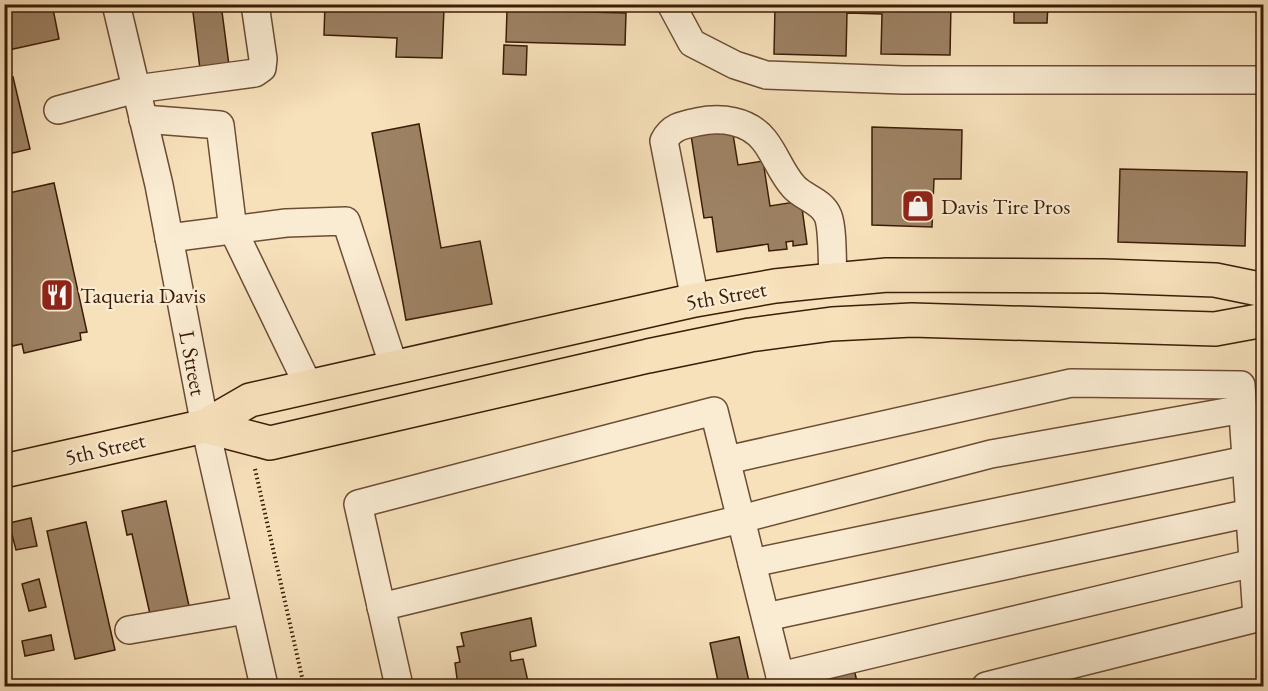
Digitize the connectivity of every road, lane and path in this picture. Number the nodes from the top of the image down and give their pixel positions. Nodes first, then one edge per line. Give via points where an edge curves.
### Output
1 (116, 4) edge
2 (255, 4) edge
3 (671, 4) edge
4 (1263, 80) edge
5 (136, 89) junction
6 (58, 110) dead end
7 (143, 119) junction
8 (233, 230) junction
9 (169, 238) junction
10 (833, 279) junction
11 (1263, 290) edge
12 (695, 300) junction
13 (1263, 320) edge
14 (394, 367) junction
15 (309, 387) junction
16 (1243, 409) junction
17 (205, 426) junction
18 (727, 460) junction
19 (1246, 460) junction
20 (4, 471) edge
21 (1250, 513) junction
22 (741, 519) junction
23 (752, 563) junction
24 (1253, 563) junction
25 (381, 608) junction
26 (246, 610) junction
27 (766, 617) junction
28 (1260, 618) edge
29 (129, 630) dead end
30 (780, 681) edge
31 (264, 687) edge
32 (399, 687) edge
33 (986, 687) edge

1 - 5 street, L Street
2 - 5 street via 262,68 231,78
3 - 4 street via 692,42 735,65 766,75 903,80
5 - 6 street
5 - 7 street, L Street
7 - 8 street via 220,125
7 - 9 street, L Street
8 - 9 street
8 - 14 street via 346,221
8 - 15 street
9 - 17 street, L Street
10 - 11 main road, 5th Street via 887,275 1103,276 1215,279
10 - 12 main road, 5th Street
10 - 12 street via 829,218 824,207 798,191 764,140 746,125 728,120 703,121 668,132 664,141
12 - 14 main road, 5th Street
13 - 17 main road, 5th Street via 1215,329 912,320 832,324 750,335 648,356 270,443
14 - 15 main road, 5th Street
15 - 17 main road, 5th Street via 250,400
16 - 18 street via 1241,385 1071,383
16 - 19 street
16 - 22 street via 991,454
17 - 20 main road, 5th Street
17 - 26 street, L Street
18 - 22 street
18 - 25 street via 714,411 358,504
19 - 21 street
19 - 23 street
21 - 24 street
21 - 27 street
22 - 23 street
22 - 25 street
23 - 27 street
24 - 28 street
24 - 30 street
25 - 32 street
26 - 29 street
26 - 31 street, L Street
27 - 30 street
28 - 33 street

